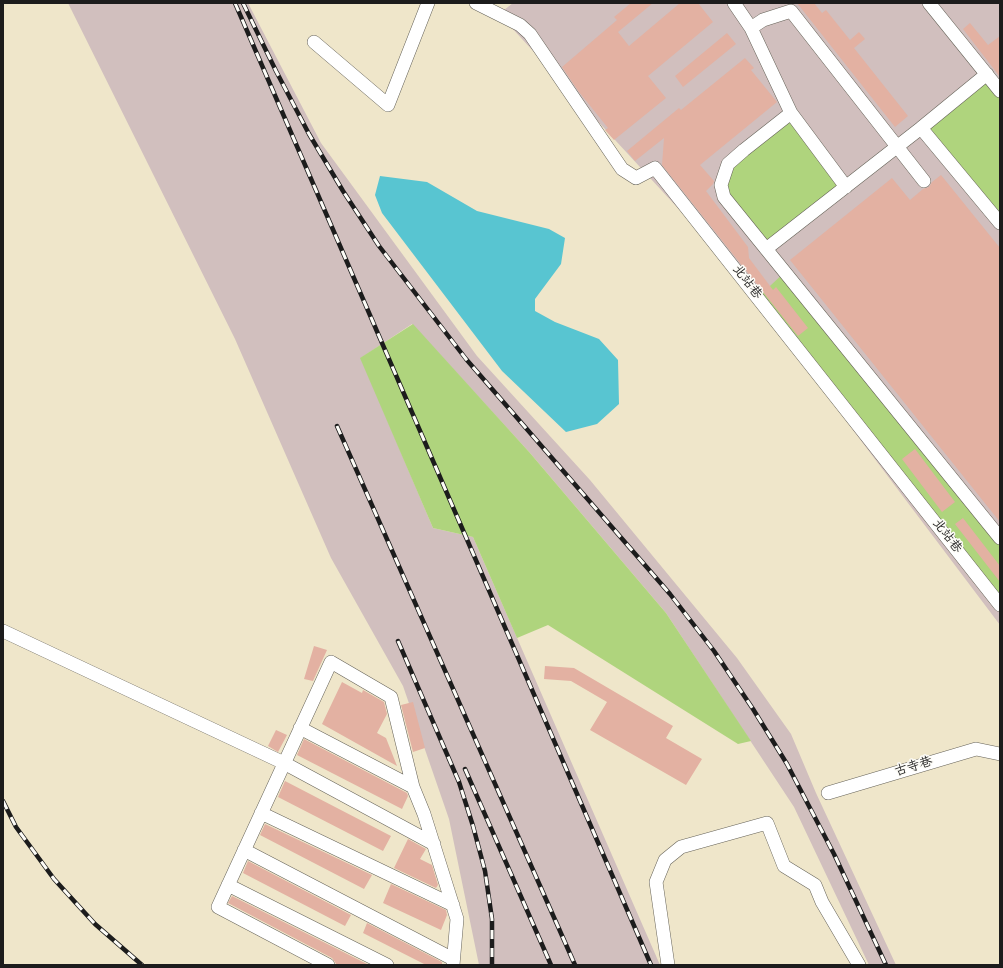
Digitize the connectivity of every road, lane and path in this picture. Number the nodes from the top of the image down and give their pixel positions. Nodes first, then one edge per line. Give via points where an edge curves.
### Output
1 (428, 3) edge
2 (476, 3) edge
3 (734, 3) edge
4 (929, 3) edge
5 (751, 28) junction
6 (314, 42) dead end
7 (987, 74) junction
8 (1000, 91) edge
9 (791, 113) junction
10 (921, 128) junction
11 (897, 147) junction
12 (924, 181) dead end
13 (846, 187) junction
14 (1000, 223) edge
15 (766, 249) junction
16 (1000, 538) edge
17 (1000, 605) edge
18 (3, 631) edge
19 (300, 728) junction
20 (1000, 754) edge
21 (284, 763) junction
22 (413, 787) junction
23 (828, 793) dead end
24 (261, 813) junction
25 (434, 844) junction
26 (244, 850) junction
27 (228, 885) junction
28 (453, 905) junction
29 (453, 962) edge
30 (328, 965) edge
31 (387, 965) edge
32 (668, 965) edge
33 (859, 965) edge

1 - 6 street via 388,105
2 - 17 street, 北站巷 via 520,25 530,34 622,169 636,178 655,168
3 - 5 street
4 - 7 street
5 - 9 street
5 - 11 street via 763,20 791,11
7 - 8 street
7 - 10 street
9 - 13 street
9 - 15 street via 728,164 722,186 724,197
10 - 11 street
10 - 14 street
11 - 12 street
11 - 13 street
13 - 15 street
15 - 16 street
18 - 21 street
19 - 21 street
19 - 22 street
19 - 22 street via 331,662 391,697
20 - 23 street, 古寺巷 via 976,750
21 - 24 street
21 - 25 street
22 - 25 street
24 - 26 street
24 - 28 street
25 - 28 street
26 - 27 street
26 - 29 street
27 - 30 street via 218,907
27 - 31 street
28 - 29 street via 457,919
32 - 33 street via 656,882 665,860 681,847 767,823 784,866 815,885 822,902

